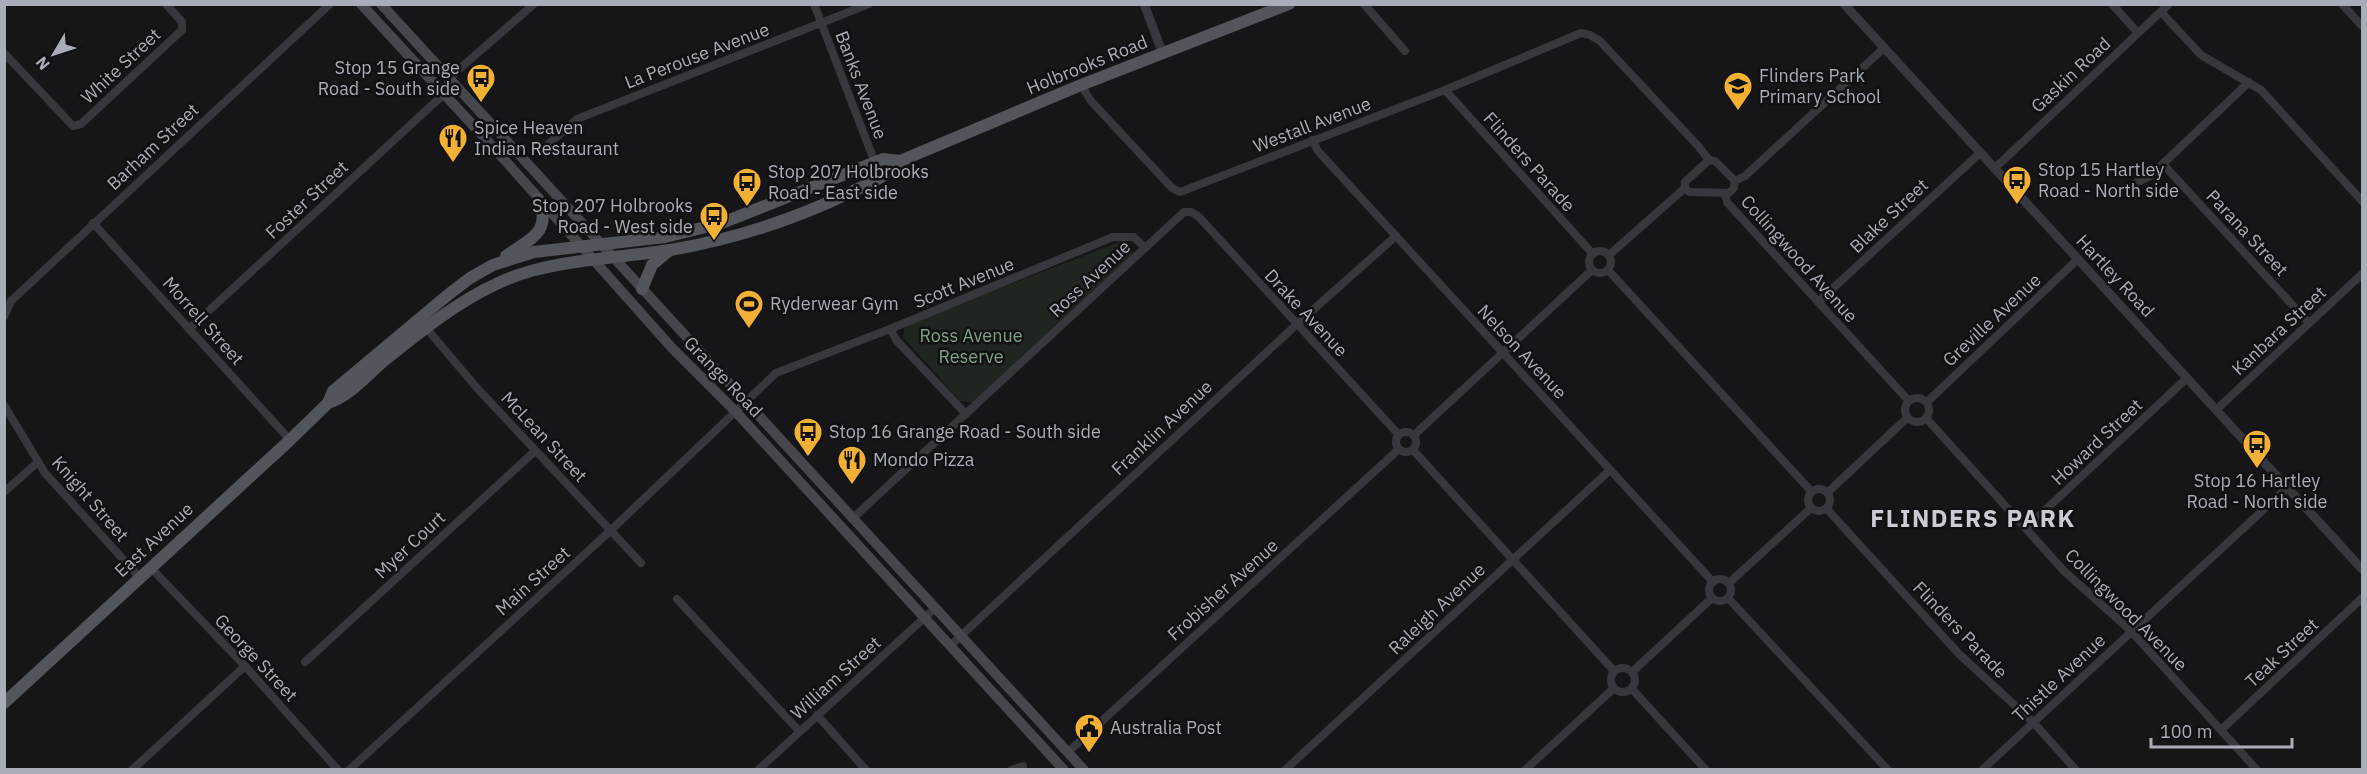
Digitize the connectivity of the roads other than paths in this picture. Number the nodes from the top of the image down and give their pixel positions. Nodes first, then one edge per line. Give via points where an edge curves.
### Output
1 (166, 4) edge
2 (330, 4) edge
3 (361, 4) edge
4 (381, 4) edge
5 (534, 4) edge
6 (814, 4) edge
7 (869, 4) edge
8 (1144, 4) edge
9 (1289, 4) edge
10 (1364, 4) edge
11 (1844, 4) edge
12 (2112, 4) edge
13 (2169, 4) edge
14 (2342, 4) edge
15 (2161, 12) junction
16 (821, 24) junction
17 (2362, 26) edge
18 (2138, 33) junction
19 (1590, 35) joint
20 (1884, 48) junction
21 (1405, 51) dead end
22 (4, 53) edge
23 (1163, 54) junction
24 (449, 78) junction
25 (2249, 82) junction
26 (1081, 85) junction
27 (1445, 90) junction
28 (444, 94) junction
29 (1312, 140) junction
30 (544, 148) dead end
31 (1980, 153) junction
32 (1709, 160) junction
33 (900, 161) junction
34 (876, 162) junction
35 (2163, 164) junction
36 (1995, 168) junction
37 (883, 176) junction
38 (1735, 181) junction
39 (2136, 183) dead end
40 (1684, 188) junction
41 (1725, 194) junction
42 (538, 199) junction
43 (2362, 201) edge
44 (1191, 212) joint
45 (93, 223) junction
46 (1396, 236) junction
47 (1146, 248) junction
48 (671, 249) junction
49 (606, 250) junction
50 (586, 252) junction
51 (1592, 254) junction
52 (1609, 255) junction
53 (2078, 259) junction
54 (493, 265) junction
55 (1592, 270) junction
56 (1608, 270) junction
57 (2362, 274) edge
58 (642, 289) junction
59 (4, 293) edge
60 (11, 300) junction
61 (1818, 302) junction
62 (4, 317) edge
63 (2309, 323) junction
64 (1296, 325) junction
65 (189, 329) junction
66 (427, 329) junction
67 (890, 329) junction
68 (1502, 352) junction
69 (2187, 378) junction
70 (1908, 400) junction
71 (745, 402) junction
72 (1927, 402) junction
73 (328, 403) junction
74 (4, 405) edge
75 (2217, 410) junction
76 (736, 412) junction
77 (966, 414) junction
78 (1907, 418) junction
79 (1926, 418) junction
80 (1399, 435) junction
81 (1414, 435) junction
82 (290, 440) junction
83 (1399, 449) junction
84 (1413, 450) junction
85 (535, 451) junction
86 (38, 462) junction
87 (1610, 470) junction
88 (2288, 487) junction
89 (1811, 491) junction
90 (4, 492) edge
91 (1827, 493) junction
92 (1811, 508) junction
93 (1826, 508) junction
94 (852, 519) junction
95 (2026, 528) junction
96 (610, 531) junction
97 (1513, 560) junction
98 (641, 563) dead end
99 (151, 567) junction
100 (2362, 568) edge
101 (140, 578) junction
102 (1713, 582) junction
103 (1728, 583) junction
104 (1712, 598) junction
105 (1728, 598) junction
106 (2362, 598) edge
107 (677, 599) dead end
108 (935, 608) junction
109 (925, 617) junction
110 (2132, 631) junction
111 (960, 636) junction
112 (951, 645) junction
113 (305, 662) dead end
114 (245, 666) junction
115 (1614, 671) junction
116 (1632, 672) junction
117 (1613, 688) junction
118 (1632, 689) junction
119 (4, 703) edge
120 (817, 715) junction
121 (2033, 722) junction
122 (2221, 730) junction
123 (800, 731) junction
124 (1068, 752) junction
125 (1053, 757) junction
126 (1023, 766) dead end
127 (132, 770) edge
128 (338, 770) edge
129 (349, 770) edge
130 (758, 770) edge
131 (867, 770) edge
132 (1011, 770) edge
133 (1053, 770) edge
134 (1065, 770) edge
135 (1084, 770) edge
136 (1285, 770) edge
137 (1525, 770) edge
138 (1706, 770) edge
139 (1888, 770) edge
140 (1982, 770) edge
141 (2076, 770) edge
142 (2257, 770) edge

1 - 22 street, White Street via 182,22 182,30 81,124 73,126
2 - 45 street, Barham Street
3 - 28 main road, Grange Road
4 - 24 main road, Grange Road
5 - 24 street
6 - 16 street, Banks Avenue
7 - 16 street, La Perouse Avenue
8 - 23 street
9 - 23 main road, Holbrooks Road
10 - 21 street
11 - 20 street, Hartley Road
12 - 18 street
13 - 15 street, Gaskin Road
14 - 17 street
15 - 18 street, Gaskin Road
15 - 25 street via 2201,55
16 - 30 street, La Perouse Avenue via 577,119
16 - 34 street, Banks Avenue
18 - 36 street, Gaskin Road
19 - 27 street, Westall Avenue via 1581,33
19 - 32 street, Collingwood Avenue via 1600,41
20 - 31 street, Hartley Road
20 - 38 street
23 - 26 main road, Holbrooks Road
24 - 28 street
24 - 49 main road, Grange Road
25 - 35 street
25 - 43 street via 2261,90
26 - 29 street, Westall Avenue via 1091,101 1180,192
26 - 33 main road, Holbrooks Road
27 - 29 street, Westall Avenue
27 - 51 street, Flinders Parade
28 - 42 main road, Grange Road
28 - 65 street, Foster Street
29 - 46 street, Nelson Avenue
31 - 36 street, Hartley Road
31 - 61 street, Blake Street
32 - 38 street, Collingwood Avenue
32 - 40 street via 1685,182
33 - 34 main road, Holbrooks Road
33 - 37 main road, Holbrooks Road
34 - 37 street, Banks Avenue
34 - 49 main road, Holbrooks Road via 722,223
35 - 39 street
35 - 63 street, Parana Street
36 - 53 street, Hartley Road
37 - 48 main road, Holbrooks Road via 805,211 727,237
38 - 41 street via 1732,191
40 - 41 street, Collingwood Avenue via 1689,192
40 - 52 street
41 - 61 street, Collingwood Avenue via 1727,202
42 - 50 main road, Grange Road
42 - 54 main road via 543,221 538,233
44 - 47 street, Ross Avenue via 1184,212
44 - 64 street, Drake Avenue
45 - 60 street, Barham Street
45 - 65 street, Morrell Street
46 - 64 street, Franklin Avenue
46 - 68 street, Nelson Avenue
47 - 67 street, Scott Avenue via 1134,237 1113,237
47 - 77 street, Ross Avenue
48 - 49 main road, Holbrooks Road
48 - 58 main road via 652,265
49 - 50 main road, East Avenue
49 - 50 main road, East Avenue
49 - 58 main road, Grange Road
50 - 54 main road, East Avenue via 521,255
50 - 66 main road, East Avenue via 506,279 475,295
50 - 76 main road, Grange Road via 686,364
51 - 52 street via 1600,251
51 - 55 street via 1588,261
52 - 56 street
53 - 69 street, Hartley Road
53 - 72 street, Greville Avenue
54 - 73 main road, East Avenue via 470,278 400,334 333,391
55 - 56 street
55 - 68 street
56 - 89 street
57 - 63 street, Kanbara Street
58 - 71 main road, Grange Road
59 - 60 street
60 - 62 street, Barham Street
61 - 70 street, Collingwood Avenue
63 - 75 street, Kanbara Street
64 - 80 street, Drake Avenue
64 - 111 street, Franklin Avenue
65 - 82 street, Morrell Street
66 - 73 main road, East Avenue via 340,399
66 - 85 street, McLean Street
67 - 71 street, Scott Avenue via 776,373
67 - 77 street via 897,342
68 - 81 street
68 - 87 street, Nelson Avenue
69 - 75 street, Hartley Road
69 - 95 street, Howard Street
70 - 72 street via 1917,397
70 - 78 street via 1904,409
71 - 76 street, Scott Avenue
71 - 94 main road, Grange Road
72 - 79 street
73 - 82 main road, East Avenue
74 - 86 street, Knight Street
75 - 88 street, Hartley Road
76 - 96 street, Main Street
76 - 109 main road, Grange Road
77 - 94 street, Ross Avenue
78 - 79 street via 1916,422
78 - 91 street
79 - 95 street, Collingwood Avenue
80 - 81 street
80 - 83 street
81 - 84 street via 1417,441
82 - 99 main road, East Avenue
83 - 84 street via 1407,453
83 - 124 street, Frobisher Avenue
84 - 97 street
85 - 96 street, McLean Street
85 - 113 street, Myer Court
86 - 90 street
86 - 101 street, Knight Street
87 - 97 street, Raleigh Avenue
87 - 102 street, Nelson Avenue
88 - 100 street, Hartley Road
88 - 110 street, Thistle Avenue
89 - 91 street
89 - 92 street via 1807,499
91 - 93 street via 1830,502
92 - 93 street
92 - 103 street
93 - 121 street, Flinders Parade via 1959,654
94 - 108 main road, Grange Road
95 - 110 street, Collingwood Avenue via 2064,571
96 - 98 street, McLean Street
96 - 129 street, Main Street
97 - 115 street
97 - 136 street, Raleigh Avenue
99 - 101 main road, East Avenue
99 - 114 street, George Street
101 - 119 main road, East Avenue
102 - 103 street via 1719,579
102 - 104 street via 1709,589
103 - 105 street
104 - 105 street
104 - 116 street
105 - 139 street
106 - 122 street, Teak Street
107 - 123 street
108 - 109 street, William Street
108 - 111 main road, Grange Road
109 - 112 main road, Grange Road
109 - 120 street, William Street
110 - 121 street, Thistle Avenue
110 - 122 street, Collingwood Avenue
111 - 112 street, Franklin Avenue
111 - 124 main road, Grange Road
112 - 125 main road, Grange Road
114 - 127 street
114 - 128 street, George Street
115 - 116 street via 1623,668
115 - 117 street via 1610,680
116 - 118 street
117 - 118 street via 1622,693
117 - 137 street
118 - 138 street
120 - 123 street, William Street
120 - 131 street
121 - 140 street, Thistle Avenue
121 - 141 street, Flinders Parade
122 - 142 street, Collingwood Avenue
123 - 130 street, William Street
124 - 125 main road
124 - 134 main road
124 - 135 main road, Grange Road
125 - 133 main road
125 - 134 main road, Grange Road
126 - 132 street

